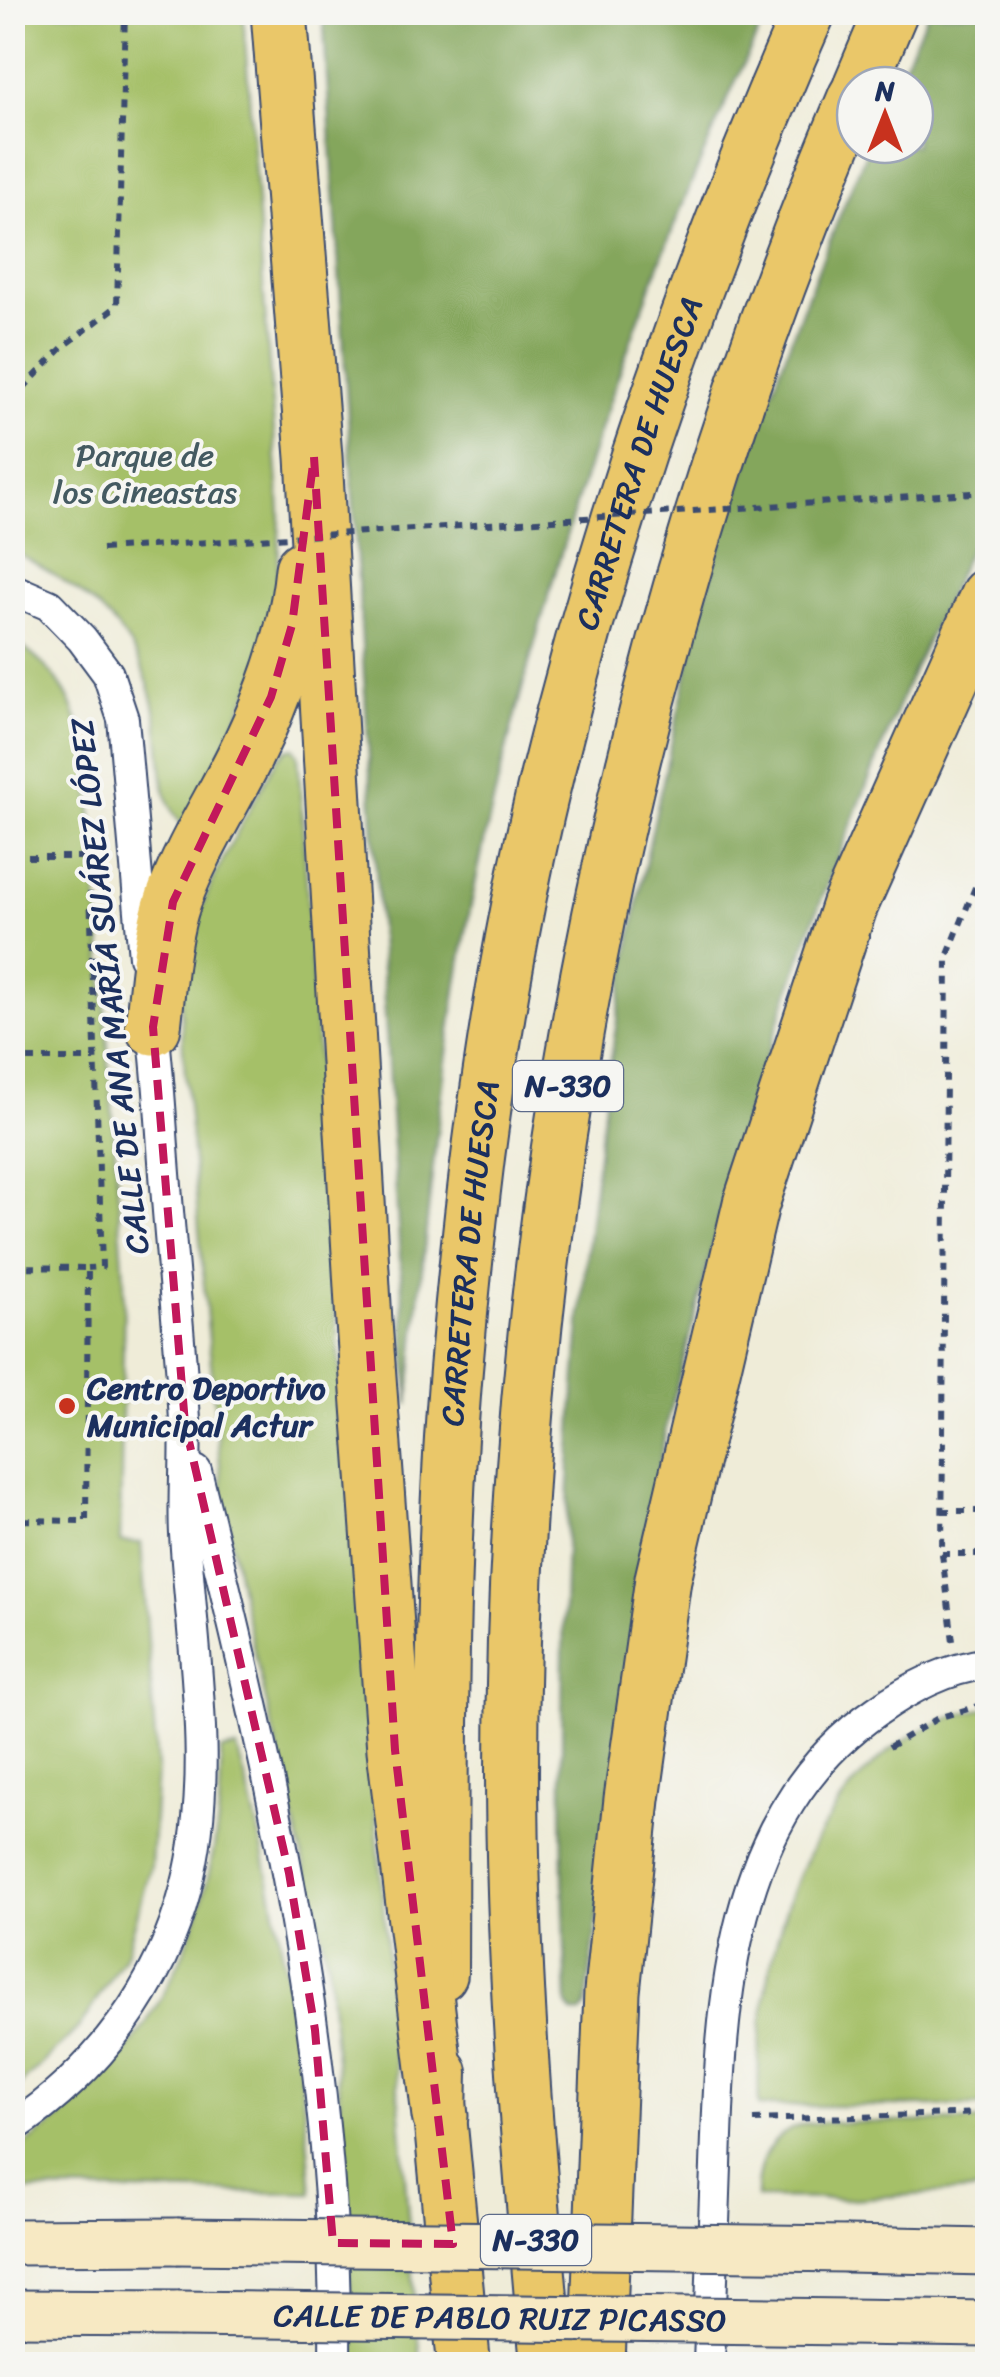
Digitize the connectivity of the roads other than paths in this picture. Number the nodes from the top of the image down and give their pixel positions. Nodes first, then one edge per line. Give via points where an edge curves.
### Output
1 (278, 12) edge
2 (809, 12) edge
3 (890, 12) edge
4 (868, 65) edge
5 (835, 142) edge
6 (314, 457) junction
7 (12, 589) edge
8 (988, 596) edge
9 (153, 1027) junction
10 (185, 1424) junction
11 (988, 1663) edge
12 (440, 2116) junction
13 (12, 2128) edge
14 (988, 2231) edge
15 (12, 2242) edge
16 (852, 2249) junction
17 (988, 2252) edge
18 (12, 2313) edge
19 (988, 2324) edge
20 (335, 2364) edge
21 (464, 2364) edge
22 (548, 2364) edge
23 (597, 2364) edge
24 (709, 2364) edge

1 - 6 highway
2 - 12 highway, CARRETERA DE HUESCA / N-330 via 716,234 647,424 548,772 504,982 464,1288 445,1528
3 - 4 highway
5 - 22 highway, N-330 via 740,390 684,567 633,760 554,1164 522,1462 512,1771 524,2116
6 - 9 highway via 292,624 271,697 173,902
6 - 12 highway via 395,1750
7 - 9 street, CALLE DE ANA MARÍA SUÁREZ LÓPEZ via 48,605 82,638 108,674 123,719
8 - 23 highway via 849,907 757,1185 662,1579 612,1992
9 - 10 street, CALLE DE ANA MARÍA SUÁREZ LÓPEZ
10 - 13 street, CALLE DE ANA MARÍA SUÁREZ LÓPEZ via 200,1757 186,1888 158,1965 122,2025 68,2085
10 - 20 street, CALLE DE ANA MARÍA SUÁREZ LÓPEZ via 289,1872 314,2030 336,2276
11 - 24 street via 956,1667 855,1726 777,1822 756,1868 738,1923 724,2016
12 - 21 highway, CARRETERA DE HUESCA / N-330
14 - 16 street
15 - 16 main road, bridge
16 - 17 main road
18 - 19 main road, CALLE DE PABLO RUIZ PICASSO, bridge

